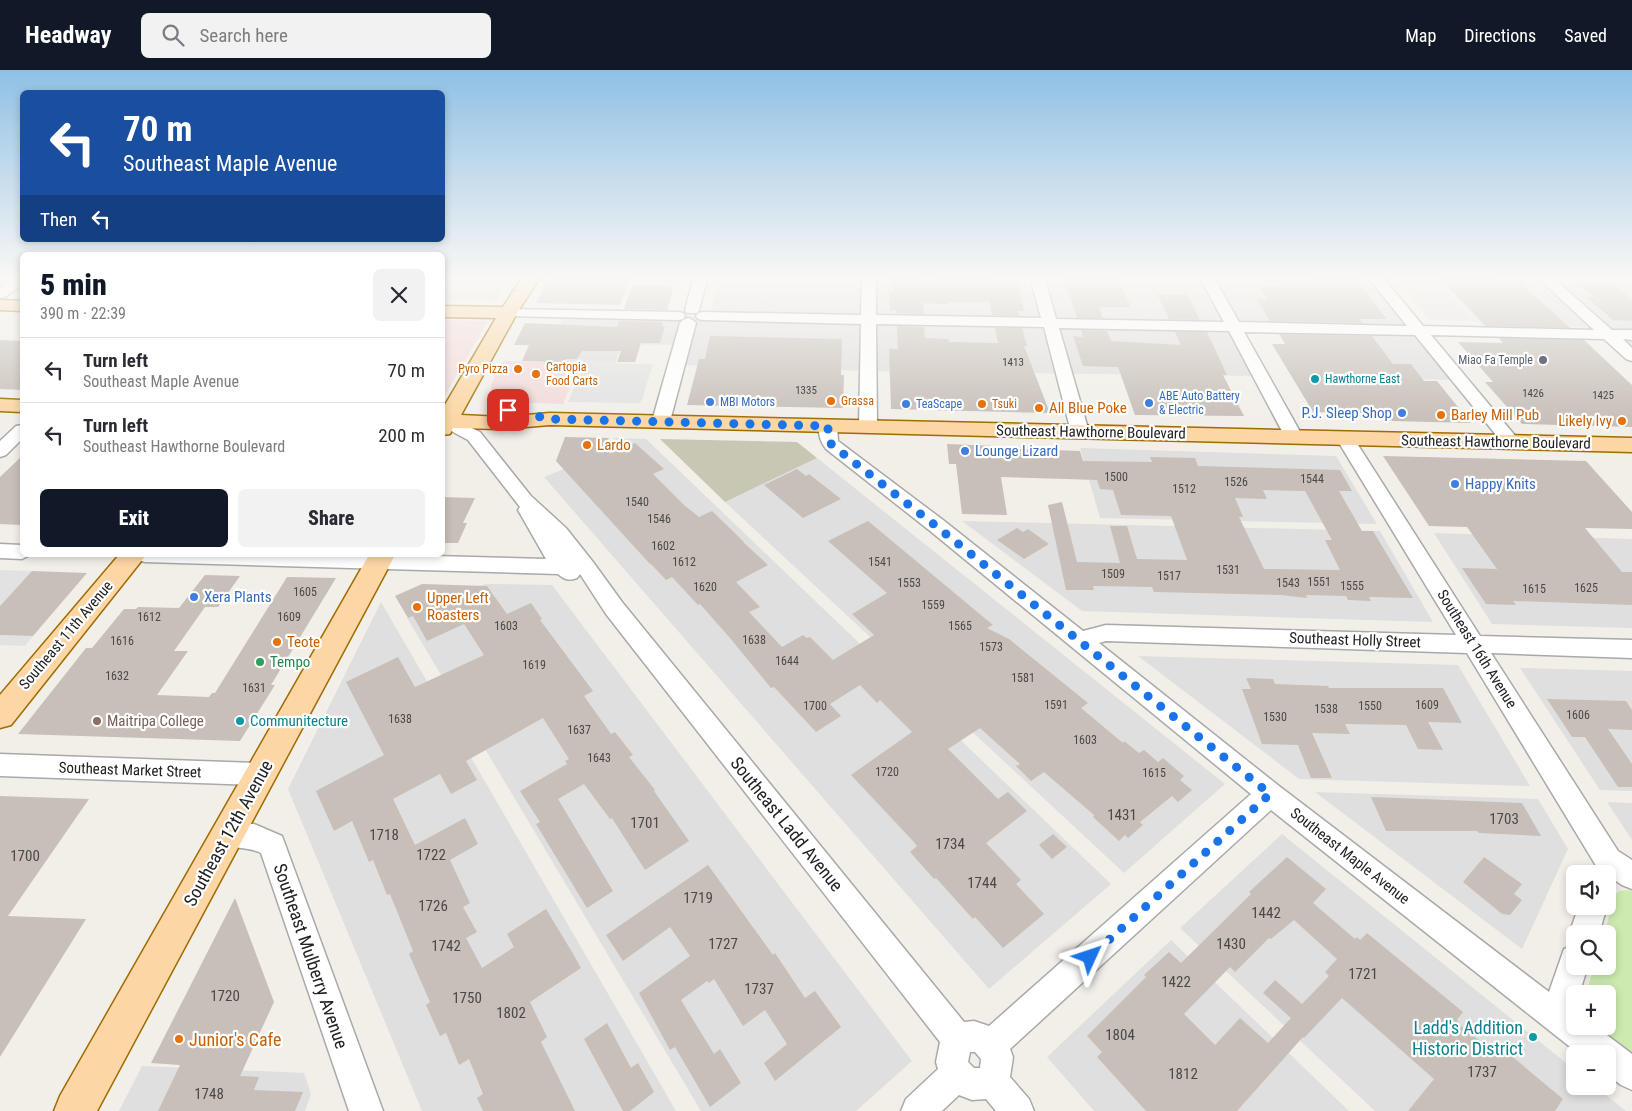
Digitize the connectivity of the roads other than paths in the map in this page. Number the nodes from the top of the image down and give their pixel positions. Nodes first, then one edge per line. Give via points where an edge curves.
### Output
1 (502, 325) edge
2 (688, 325) edge
3 (869, 325) edge
4 (1050, 325) edge
5 (1123, 325) edge
6 (1414, 325) edge
7 (1597, 325) edge
8 (1234, 327) junction
9 (1419, 331) junction
10 (1608, 334) junction
11 (1632, 335) edge
12 (1632, 356) edge
13 (466, 389) junction
14 (0, 405) edge
15 (20, 406) edge
16 (445, 418) edge
17 (445, 419) edge
18 (550, 419) junction
19 (445, 420) edge
20 (661, 421) junction
21 (828, 426) junction
22 (868, 426) junction
23 (20, 432) edge
24 (1080, 432) junction
25 (1294, 437) junction
26 (1345, 438) junction
27 (1512, 442) junction
28 (1632, 445) edge
29 (0, 451) edge
30 (524, 500) junction
31 (0, 551) edge
32 (20, 552) edge
33 (131, 557) edge
34 (302, 557) edge
35 (380, 558) edge
36 (564, 567) junction
37 (614, 608) junction
38 (1082, 644) junction
39 (1475, 644) junction
40 (1632, 649) edge
41 (0, 716) edge
42 (0, 765) edge
43 (259, 774) junction
44 (1270, 794) junction
45 (226, 835) junction
46 (1605, 865) edge
47 (1616, 870) edge
48 (1632, 876) edge
49 (1570, 975) edge
50 (1556, 1016) junction
51 (959, 1040) junction
52 (991, 1045) junction
53 (1594, 1045) edge
54 (1616, 1062) edge
55 (957, 1074) junction
56 (1632, 1074) edge
57 (991, 1080) junction
58 (75, 1111) edge
59 (366, 1111) edge
60 (918, 1111) edge
61 (1017, 1111) edge

1 - 13 main road
2 - 20 street
3 - 22 street
4 - 24 street
5 - 8 street
6 - 9 street
7 - 10 street
8 - 9 street
8 - 25 street
9 - 10 street
9 - 27 street
10 - 11 street
10 - 12 street
13 - 16 main road
13 - 18 main road, Southeast Hawthorne Boulevard via 485,405
14 - 15 main road
17 - 18 main road, Southeast Hawthorne Boulevard via 502,422
18 - 20 main road, Southeast Hawthorne Boulevard
19 - 30 street, Southeast Ladd Avenue via 474,436
20 - 21 main road, Southeast Hawthorne Boulevard
21 - 22 main road, Southeast Hawthorne Boulevard
21 - 38 street, Southeast Maple Avenue via 828,440 832,445
22 - 24 main road, Southeast Hawthorne Boulevard
23 - 29 street
24 - 25 main road, Southeast Hawthorne Boulevard
25 - 26 main road, Southeast Hawthorne Boulevard
26 - 27 main road, Southeast Hawthorne Boulevard
26 - 39 street, Southeast 16th Avenue
27 - 28 main road, Southeast Hawthorne Boulevard
30 - 36 street, Southeast Ladd Avenue via 541,538
30 - 37 street, Southeast Ladd Avenue via 559,533
31 - 32 street
33 - 41 main road, Southeast 11th Avenue
34 - 35 street
35 - 36 street
35 - 43 main road, Southeast 12th Avenue
36 - 37 street, Southeast Ladd Avenue
37 - 51 street, Southeast Ladd Avenue
38 - 39 street, Southeast Holly Street via 1094,635 1106,633
38 - 44 street, Southeast Maple Avenue
39 - 40 street, Southeast Holly Street
39 - 46 street, Southeast 16th Avenue
42 - 43 street, Southeast Market Street
43 - 45 main road, Southeast 12th Avenue
44 - 50 street, Southeast Maple Avenue
44 - 52 street
45 - 58 main road, Southeast 12th Avenue
45 - 59 street, Southeast Mulberry Avenue via 254,836 272,846
47 - 48 street, Southeast 16th Avenue
49 - 50 street
50 - 53 street, Southeast Maple Avenue
51 - 52 street via 975,1036
51 - 55 street via 951,1055
52 - 57 street via 998,1063
54 - 56 street, Southeast Maple Avenue
55 - 57 street via 974,1085
55 - 60 street
57 - 61 street

